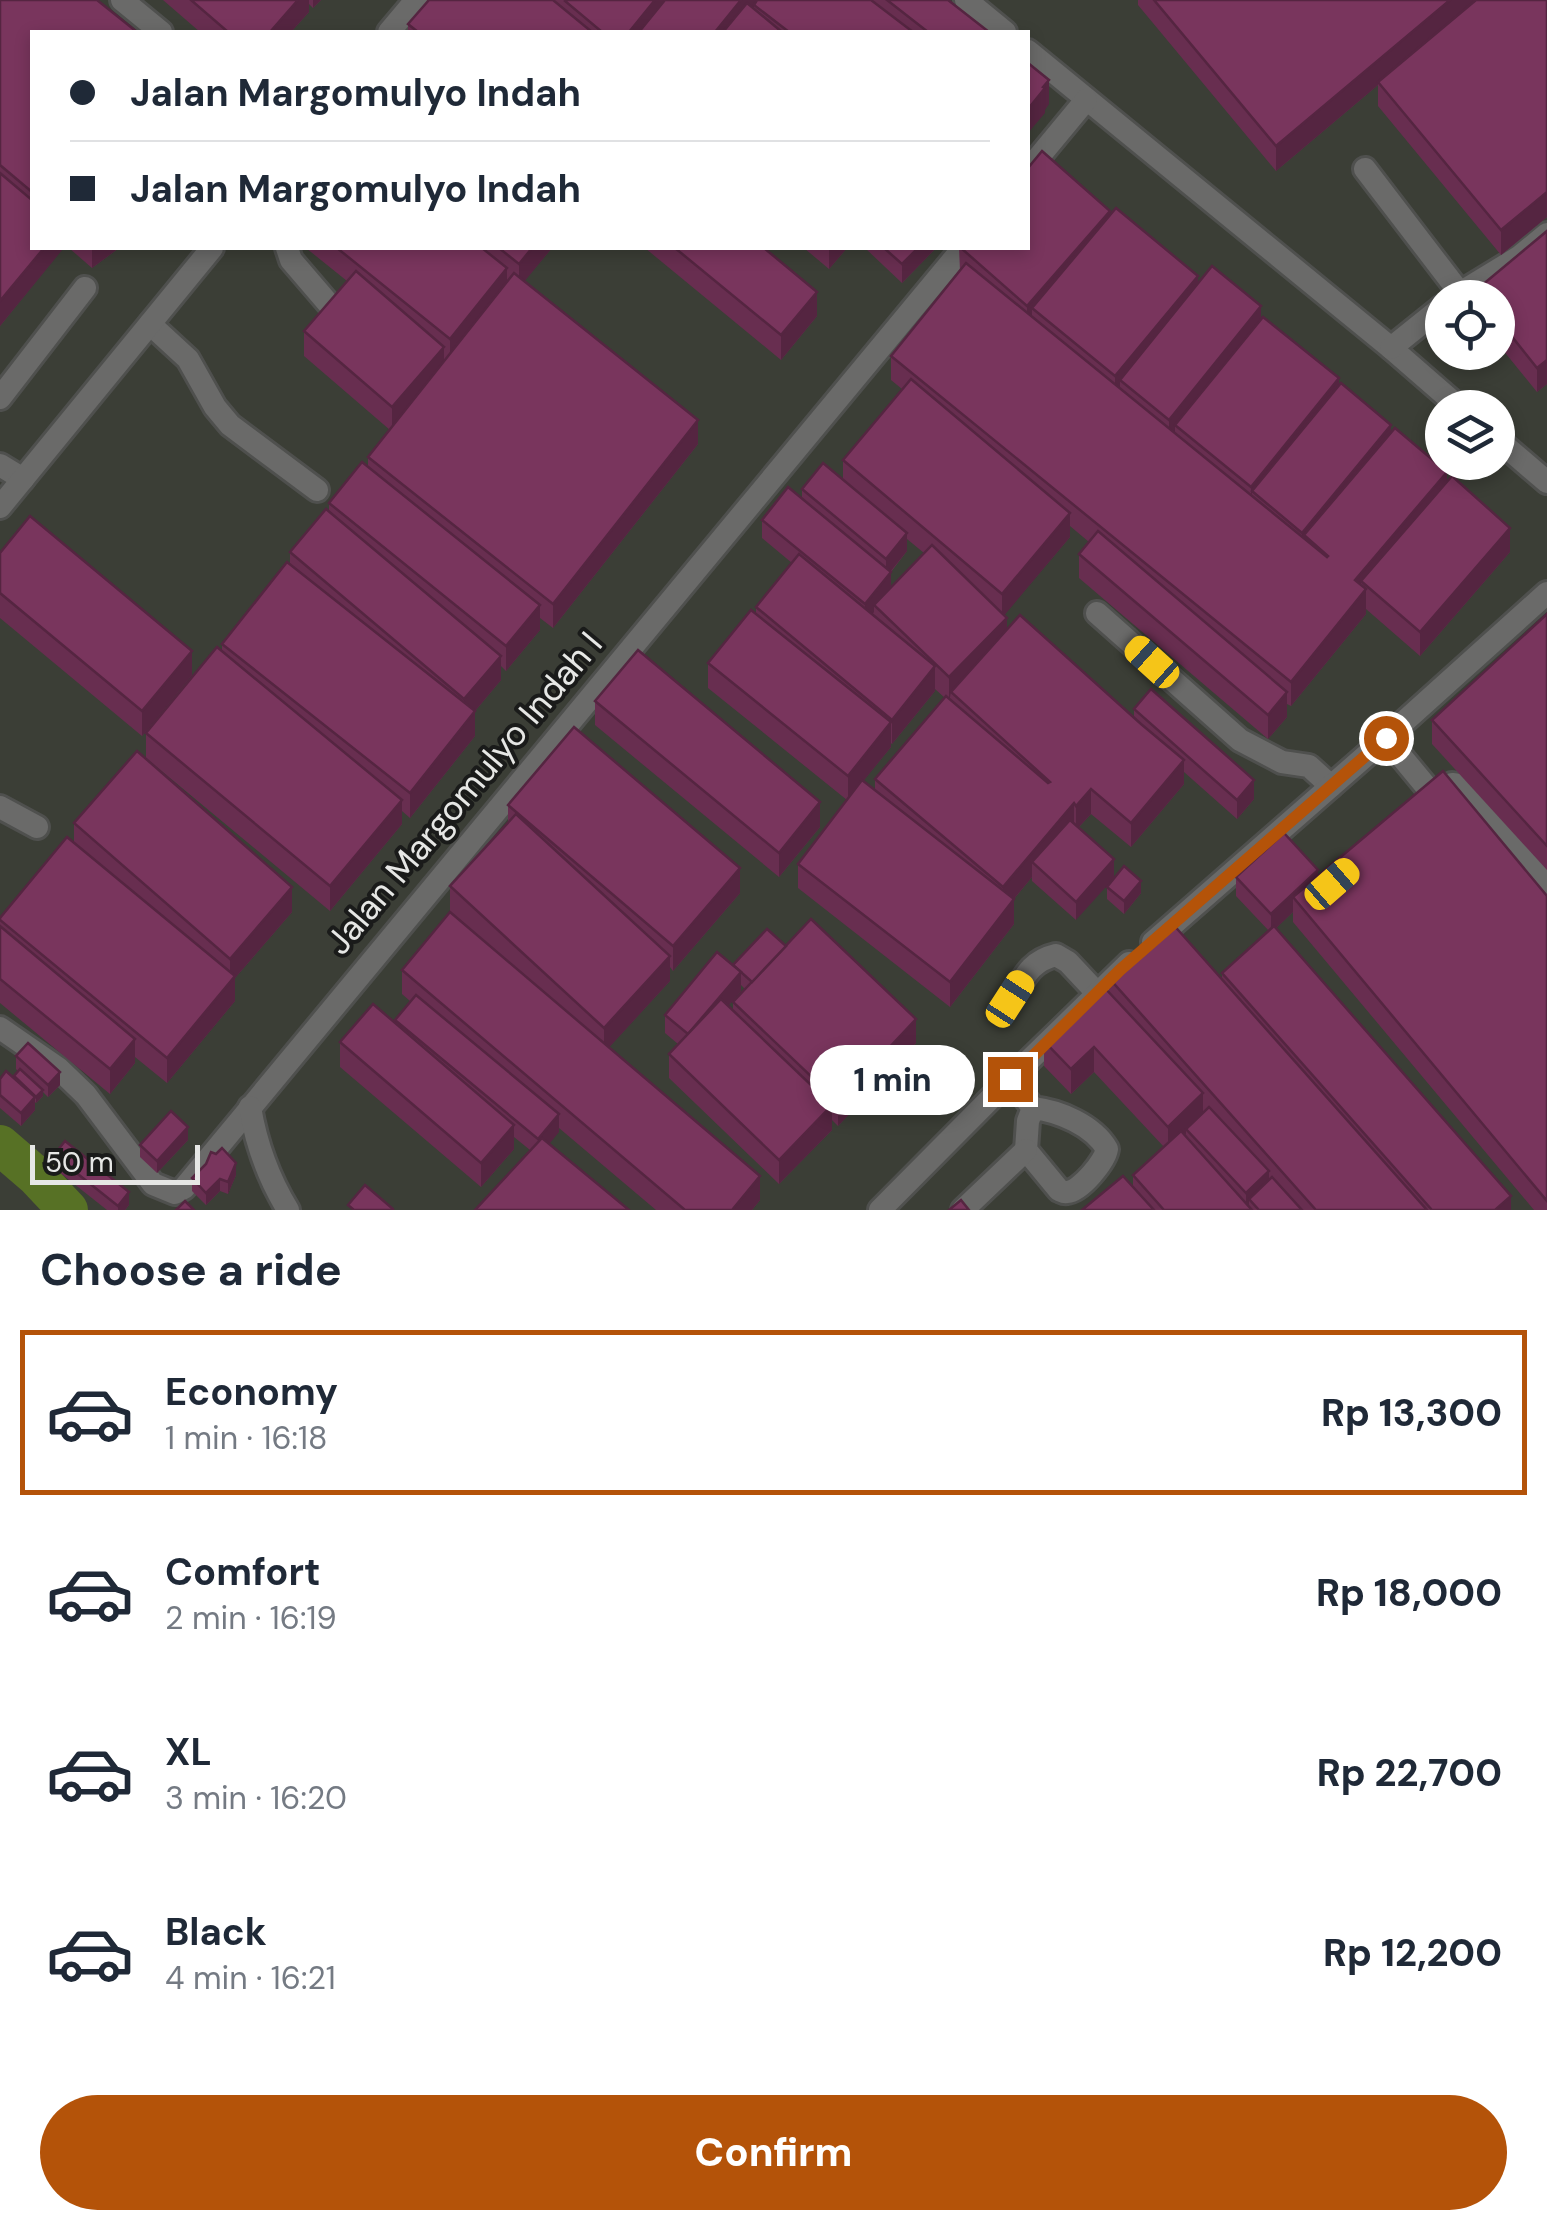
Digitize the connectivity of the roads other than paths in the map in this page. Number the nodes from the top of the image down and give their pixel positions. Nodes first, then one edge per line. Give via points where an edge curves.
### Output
1 (122, 0) edge
2 (416, 0) edge
3 (966, 0) edge
4 (159, 30) edge
5 (391, 30) edge
6 (1003, 30) edge
7 (1030, 53) edge
8 (1086, 100) junction
9 (1030, 168) edge
10 (1365, 169) dead end
11 (1547, 234) edge
12 (210, 250) edge
13 (288, 250) edge
14 (961, 250) edge
15 (1439, 280) edge
16 (1482, 280) edge
17 (85, 288) dead end
18 (333, 310) edge
19 (1425, 321) edge
20 (150, 324) junction
21 (1391, 348) junction
22 (1439, 390) edge
23 (0, 398) edge
24 (1515, 455) edge
25 (0, 466) edge
26 (23, 479) junction
27 (1547, 482) edge
28 (317, 490) dead end
29 (0, 507) edge
30 (1547, 593) edge
31 (1098, 613) dead end
32 (1386, 738) junction
33 (1331, 786) junction
34 (1434, 796) junction
35 (0, 808) edge
36 (1406, 821) edge
37 (37, 827) dead end
38 (1547, 884) edge
39 (1097, 993) junction
40 (1010, 999) dead end
41 (0, 1028) edge
42 (1010, 1079) junction
43 (250, 1107) junction
44 (1033, 1108) junction
45 (1026, 1150) junction
46 (288, 1210) edge
47 (880, 1210) edge
48 (963, 1210) edge

1 - 4 lane
2 - 5 lane
3 - 6 lane
7 - 8 lane
8 - 9 lane
8 - 21 lane
10 - 15 lane
11 - 16 lane
12 - 20 lane
13 - 18 lane
14 - 43 lane, Jalan Margomulyo Indah I
17 - 23 lane
19 - 21 lane
20 - 26 lane
20 - 28 lane via 188,360 230,425
21 - 22 lane
24 - 27 lane
25 - 26 lane
26 - 29 lane
30 - 32 lane
31 - 33 lane via 1240,740 1282,762 1310,766
32 - 33 lane
32 - 34 lane
33 - 39 lane
34 - 36 lane
34 - 38 lane via 1459,785
35 - 37 lane
39 - 40 lane via 1056,955 1041,958
39 - 42 lane
41 - 43 lane, Jalan Margomulyo Indah I via 86,1095 162,1190 184,1188
42 - 44 lane
42 - 47 lane
43 - 46 lane
44 - 45 lane
44 - 45 lane via 1083,1127 1108,1149 1104,1162 1066,1193
45 - 48 lane

